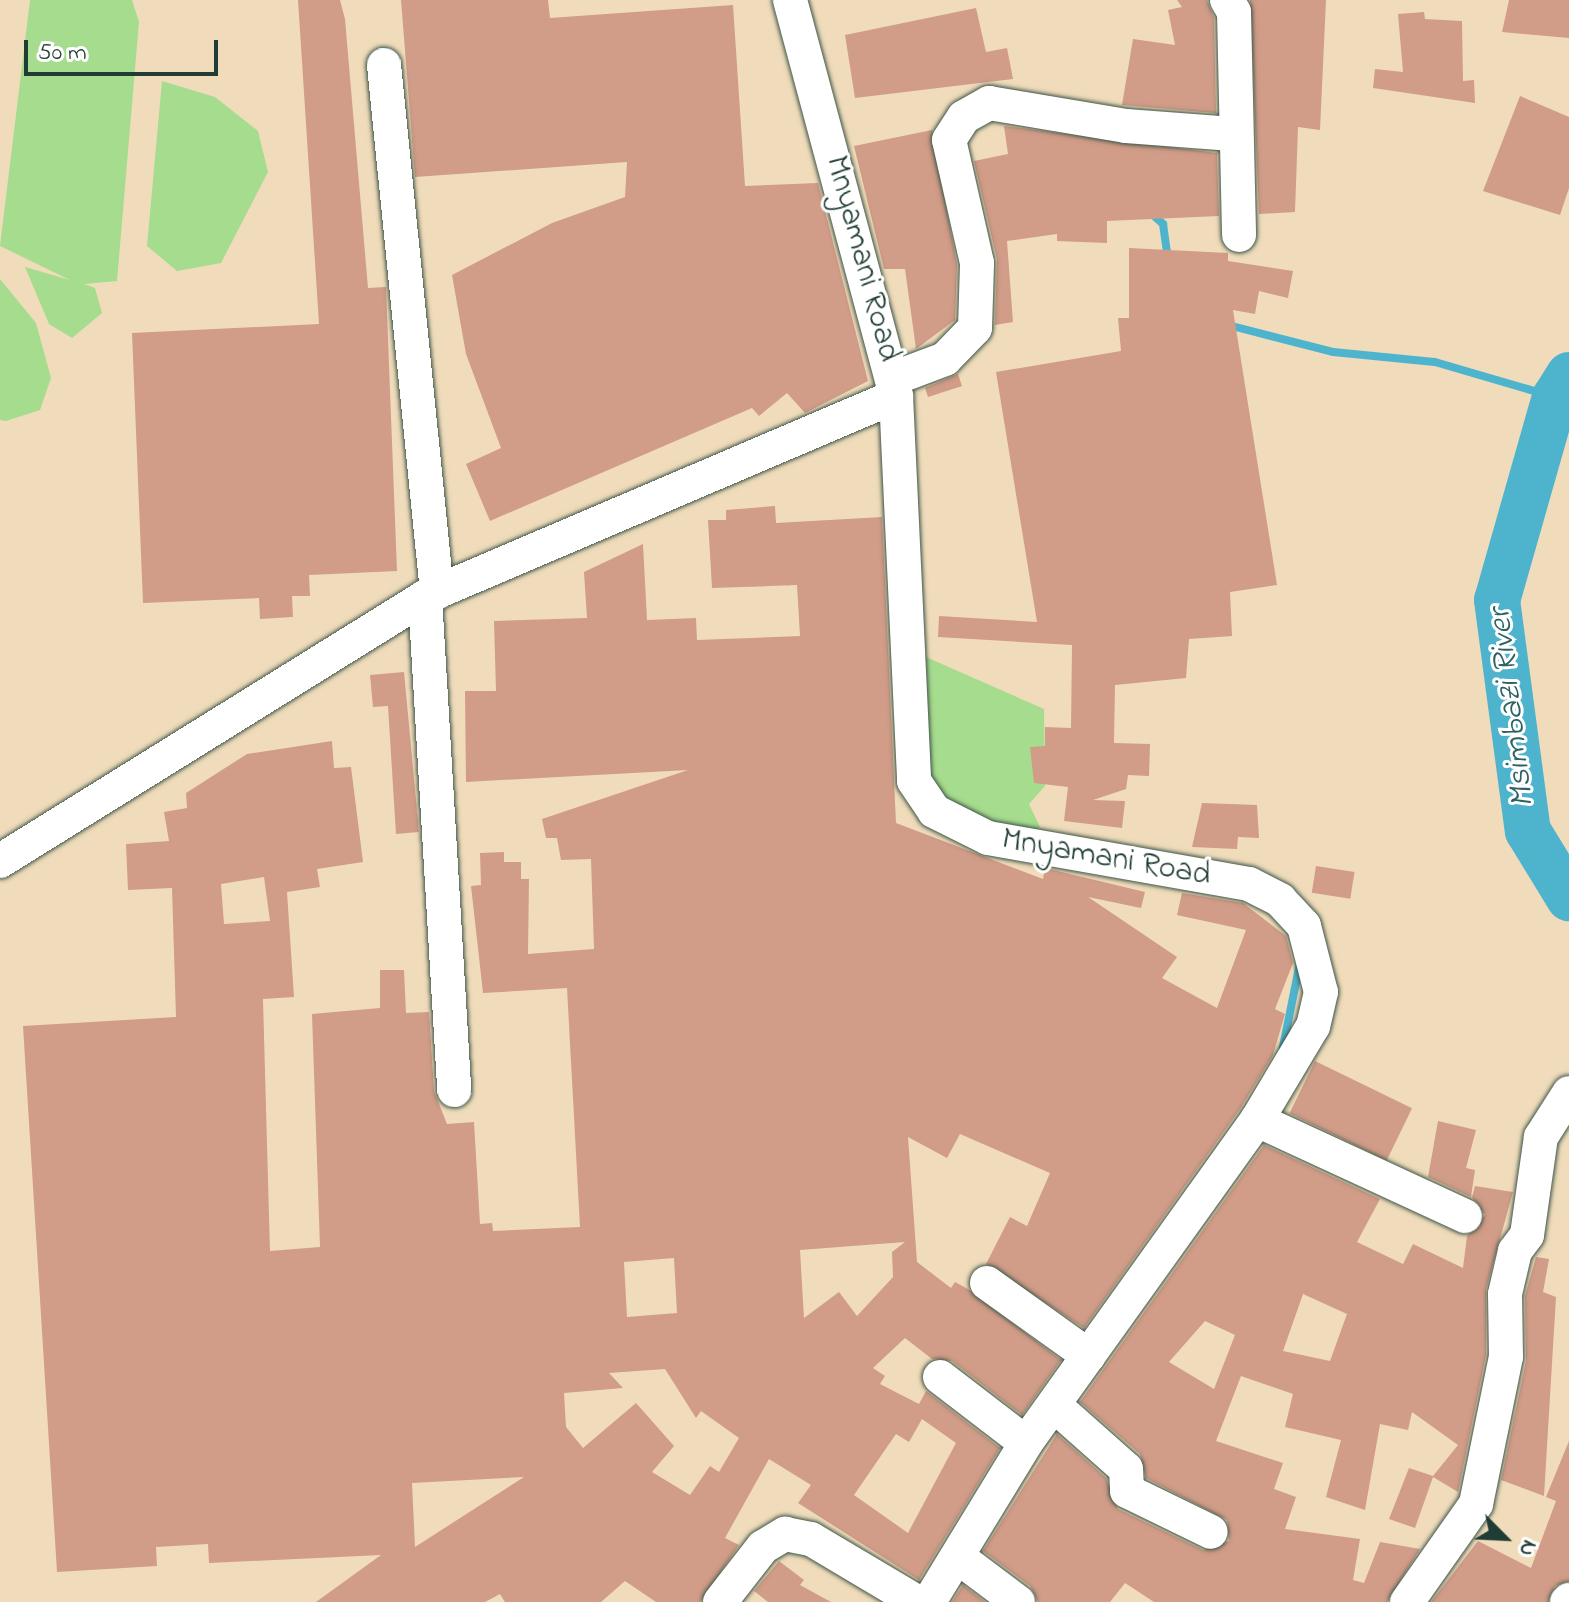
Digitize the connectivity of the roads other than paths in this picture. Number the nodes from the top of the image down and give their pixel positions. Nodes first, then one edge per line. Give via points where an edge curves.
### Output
1 (790, 0) edge
2 (1227, 0) edge
3 (384, 65) dead end
4 (1233, 134) junction
5 (1239, 235) dead end
6 (894, 388) junction
7 (431, 594) junction
8 (0, 861) edge
9 (454, 1090) dead end
10 (1569, 1093) edge
11 (1257, 1120) junction
12 (1465, 1216) dead end
13 (987, 1283) dead end
14 (1089, 1356) junction
15 (940, 1377) dead end
16 (1054, 1405) junction
17 (1026, 1443) junction
18 (1211, 1532) dead end
19 (958, 1557) junction
20 (720, 1602) edge
21 (917, 1602) edge
22 (929, 1602) edge
23 (1018, 1602) edge
24 (1407, 1602) edge

1 - 6 street, Mnyamani Road
2 - 4 street via 1234,12
3 - 7 street
4 - 5 street
4 - 6 street via 1126,126 989,103 964,117 949,140 977,263 975,328 945,359
6 - 7 street
6 - 11 street, Mnyamani Road via 914,781 934,811 988,838 1249,884 1280,900 1309,936 1321,992 1313,1026
7 - 8 street
7 - 9 street
10 - 24 street via 1541,1137 1527,1235 1511,1265 1506,1357 1476,1504
11 - 12 street
11 - 14 street, Mnyamani Road
13 - 14 street
14 - 16 street, Mnyamani Road
15 - 17 street
16 - 17 street, Mnyamani Road
16 - 18 street via 1126,1469 1127,1491
17 - 19 street, Mnyamani Road
19 - 22 street, Mnyamani Road
19 - 23 street
20 - 21 street via 763,1547 785,1534 811,1539

